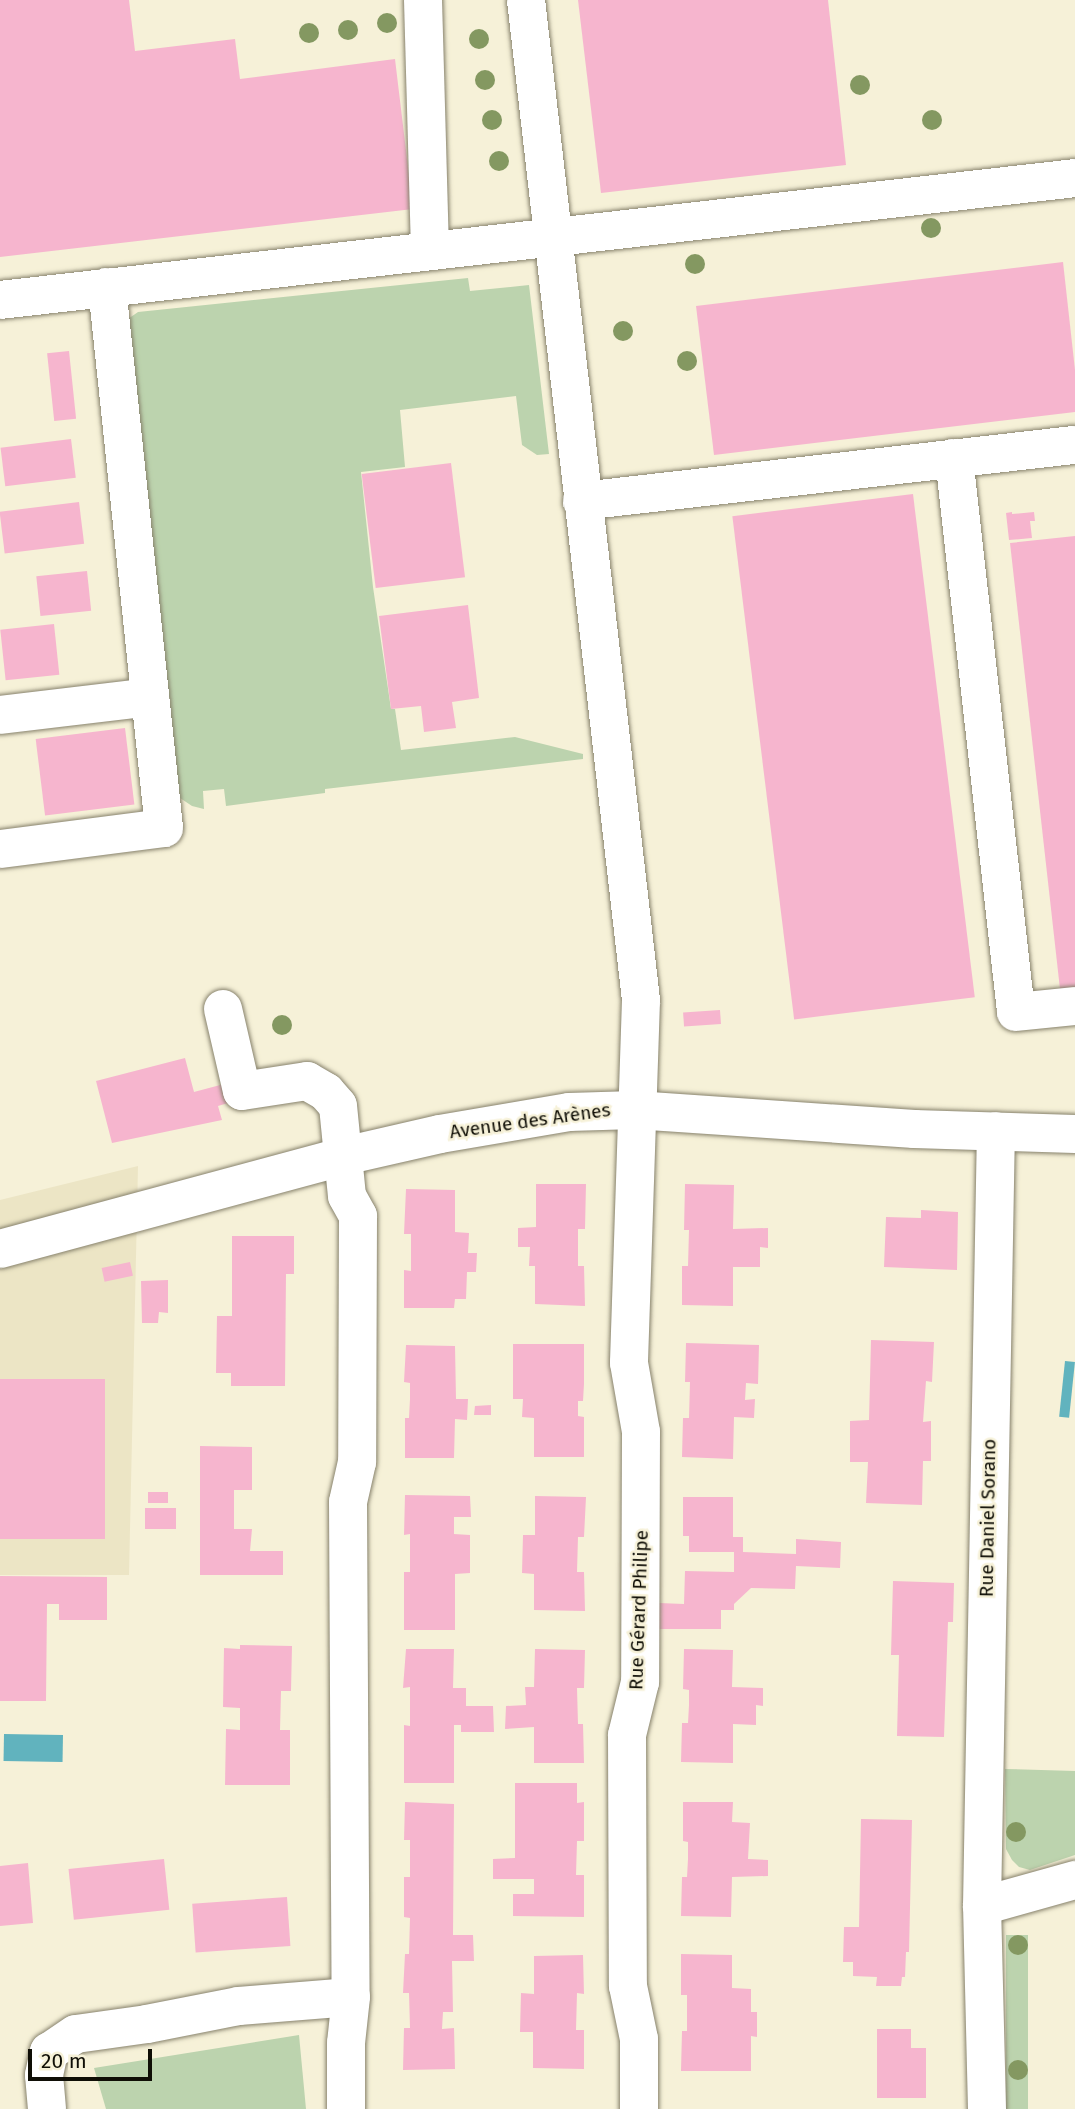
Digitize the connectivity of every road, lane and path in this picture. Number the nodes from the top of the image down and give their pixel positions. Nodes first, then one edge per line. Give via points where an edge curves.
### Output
1 (424, 0) edge
2 (526, 0) edge
3 (1075, 178) edge
4 (554, 239) junction
5 (430, 250) junction
6 (107, 287) junction
7 (0, 300) edge
8 (1075, 445) edge
9 (954, 457) junction
10 (582, 501) junction
11 (150, 697) junction
12 (0, 715) edge
13 (0, 849) edge
14 (1075, 1006) edge
15 (223, 1009) dead end
16 (635, 1110) junction
17 (996, 1131) junction
18 (1075, 1134) edge
19 (344, 1156) junction
20 (0, 1249) edge
21 (1075, 1880) edge
22 (982, 1906) junction
23 (351, 1997) junction
24 (47, 2109) edge
25 (346, 2109) edge
26 (639, 2109) edge
27 (987, 2109) edge

1 - 5 street
2 - 4 street, Rue Gérard Philipe
3 - 4 street
4 - 5 street
4 - 10 street, Rue Gérard Philipe
5 - 6 street
6 - 7 street
6 - 11 street
8 - 9 street
9 - 10 street
9 - 14 street via 1016,1012
10 - 16 street, Rue Gérard Philipe via 641,1000
11 - 12 street
11 - 13 street via 164,828
15 - 19 street via 242,1091 307,1080 317,1086 338,1106
16 - 17 street, Avenue des Arènes
16 - 19 street, Avenue des Arènes via 526,1118
16 - 26 street, Rue Gérard Philipe via 629,1363 641,1432 640,1682 627,1735 628,1972 639,2039
17 - 18 street, Avenue des Arènes
17 - 22 street, Rue Daniel Sorano
19 - 20 street, Avenue des Arènes
19 - 23 street via 347,1196 358,1216 357,1462 348,1502
21 - 22 street
22 - 27 street, Rue Daniel Sorano
23 - 24 street via 239,2006 76,2034 49,2052 44,2075
23 - 25 street

